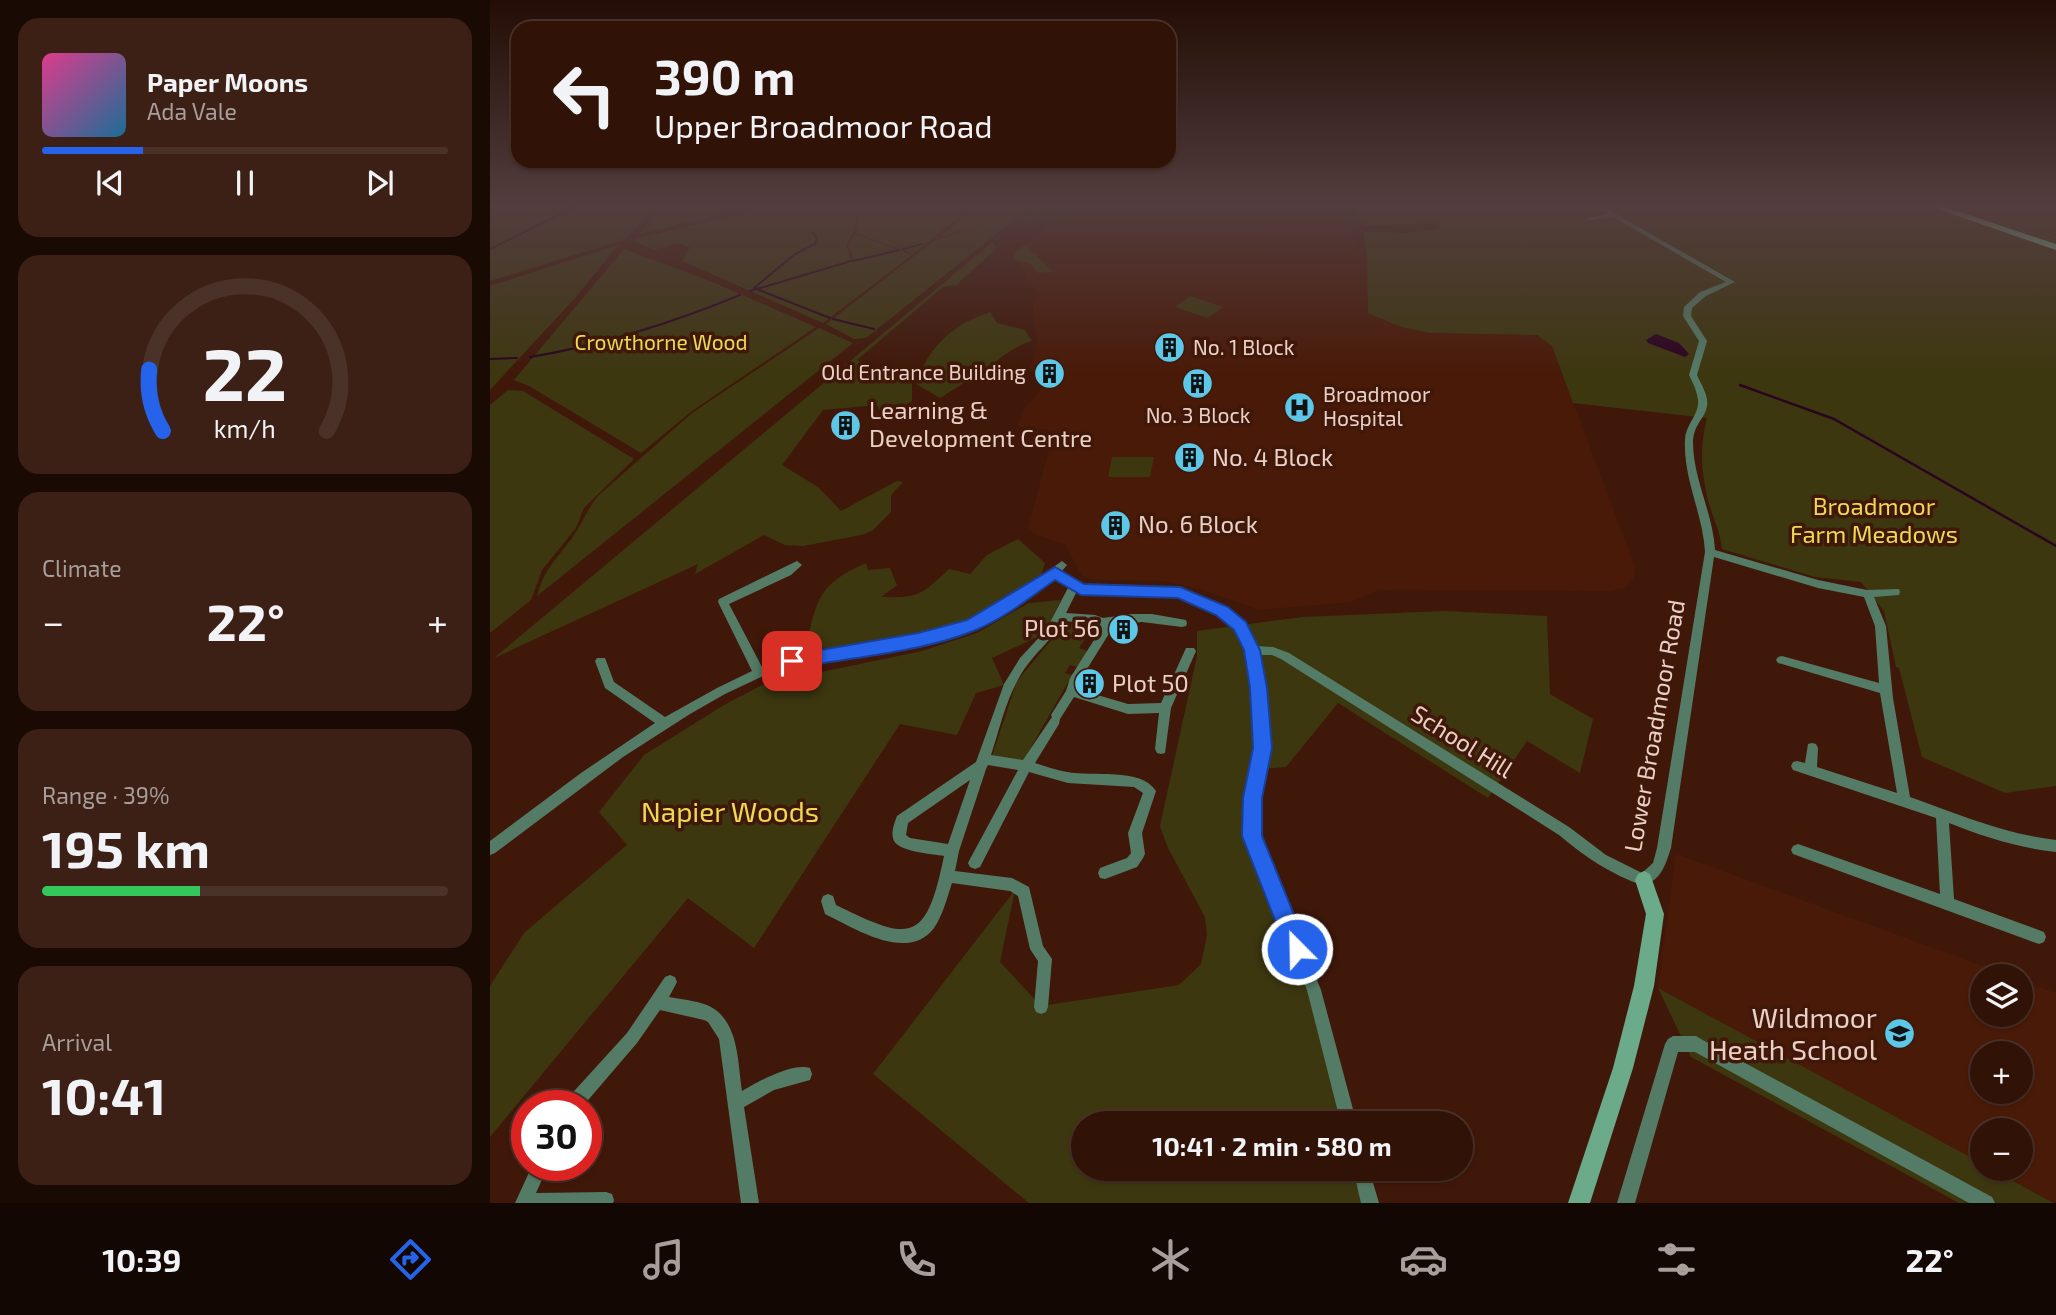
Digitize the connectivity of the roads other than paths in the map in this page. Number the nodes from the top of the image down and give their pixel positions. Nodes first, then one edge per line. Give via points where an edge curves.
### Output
1 (1695, 261) edge
2 (1710, 552) junction
3 (797, 565) dead end
4 (1074, 587) junction
5 (1895, 592) dead end
6 (1867, 594) junction
7 (1059, 617) junction
8 (1102, 622) junction
9 (1182, 623) dead end
10 (1252, 650) junction
11 (1191, 651) dead end
12 (1782, 660) dead end
13 (601, 661) dead end
14 (758, 673) junction
15 (1886, 690) junction
16 (1071, 692) junction
17 (1165, 708) junction
18 (666, 724) junction
19 (1812, 748) dead end
20 (1161, 749) dead end
21 (983, 762) junction
22 (1026, 766) junction
23 (1797, 766) dead end
24 (1811, 771) junction
25 (1904, 801) junction
26 (1942, 814) junction
27 (2056, 846) edge
28 (490, 849) edge
29 (1798, 849) dead end
30 (952, 851) junction
31 (975, 863) dead end
32 (1105, 873) dead end
33 (947, 876) junction
34 (1644, 880) junction
35 (828, 901) dead end
36 (1947, 904) junction
37 (2039, 937) dead end
38 (670, 982) dead end
39 (657, 1002) junction
40 (1041, 1007) dead end
41 (804, 1074) dead end
42 (586, 1090) edge
43 (735, 1103) junction
44 (1346, 1111) edge
45 (532, 1181) edge
46 (1364, 1181) edge
47 (606, 1200) dead end
48 (521, 1203) edge
49 (750, 1203) edge
50 (1370, 1203) edge
51 (1579, 1203) edge
52 (1626, 1203) edge
53 (1986, 1203) edge

1 - 2 street, Lower Broadmoor Road via 1731,282 1703,293 1688,307 1687,316 1703,341 1693,375 1704,396 1704,407 1689,441
2 - 6 street
2 - 34 street, Lower Broadmoor Road via 1662,857
3 - 14 street via 723,602
4 - 7 street
4 - 10 street via 1189,595 1236,621
4 - 14 street via 1059,568 972,625 918,640 792,661
5 - 6 street
6 - 15 street via 1877,608 1883,633
7 - 8 street
7 - 21 street via 1008,687
8 - 9 street via 1165,618
8 - 16 street via 1105,632
10 - 34 street, School Hill via 1285,656 1618,869
10 - 44 street via 1262,748 1252,798 1252,836 1314,990
11 - 17 street
12 - 15 street via 1802,671
13 - 18 street via 609,685
14 - 18 street
15 - 25 street
16 - 17 street via 1128,709
16 - 22 street
17 - 20 street
18 - 28 street via 591,772
19 - 24 street
21 - 22 street
21 - 30 street
21 - 30 street via 902,820 899,838 907,844
22 - 31 street
22 - 32 street via 1068,778 1136,782 1150,791 1135,833 1138,853 1132,863
23 - 24 street
24 - 25 street
25 - 26 street
26 - 27 street via 2034,845
26 - 36 street
29 - 36 street
30 - 33 street
33 - 35 street via 934,915 925,929 910,936 894,938 830,909
33 - 40 street via 1012,885 1024,892 1037,949 1045,959
34 - 51 street, Lower Broadmoor Road via 1655,914 1644,986
36 - 37 street
38 - 39 street
39 - 42 street
39 - 43 street via 713,1017 726,1037
41 - 43 street via 771,1083
43 - 49 street
45 - 48 street
46 - 50 street
47 - 48 street
52 - 53 street via 1673,1044 1696,1044

